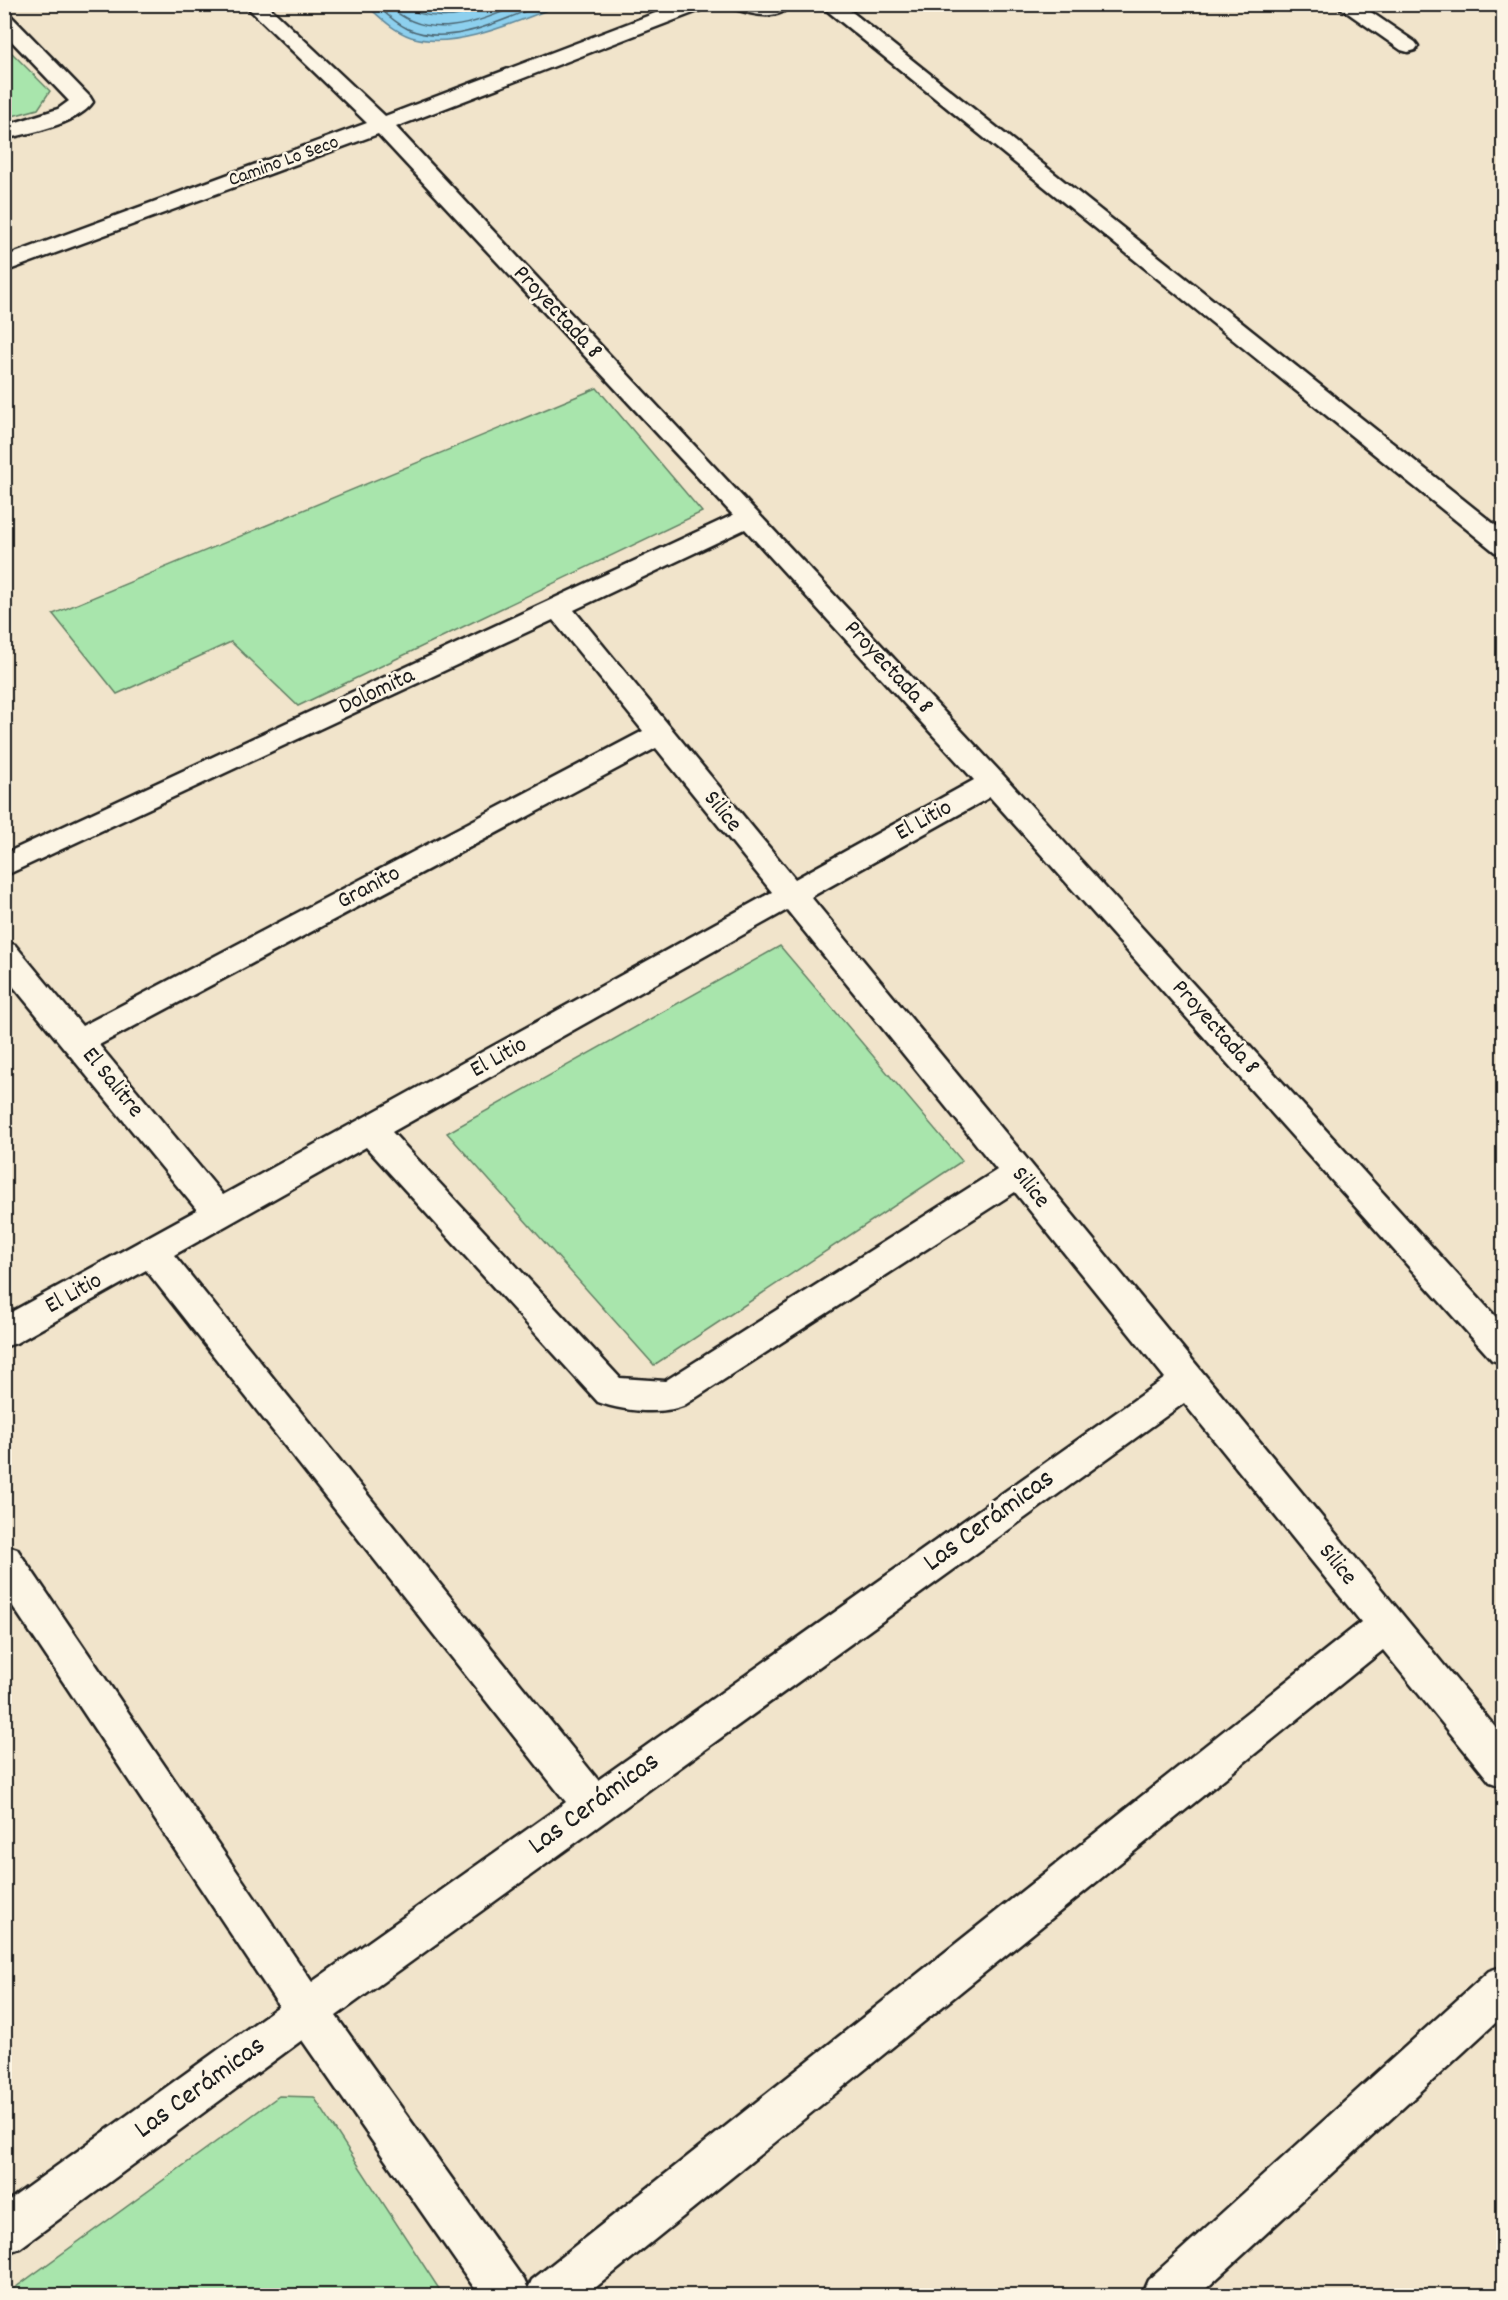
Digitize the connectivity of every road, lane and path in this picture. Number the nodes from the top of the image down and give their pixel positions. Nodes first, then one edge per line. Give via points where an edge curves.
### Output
1 (254, 4) edge
2 (699, 4) edge
3 (738, 4) edge
4 (781, 4) edge
5 (829, 4) edge
6 (1345, 4) edge
7 (4, 20) edge
8 (1408, 46) dead end
9 (382, 125) junction
10 (4, 133) edge
11 (4, 265) edge
12 (749, 517) junction
13 (1503, 546) edge
14 (557, 607) junction
15 (660, 734) junction
16 (993, 782) junction
17 (4, 866) edge
18 (790, 896) junction
19 (4, 953) edge
20 (78, 1042) junction
21 (370, 1130) junction
22 (1019, 1173) junction
23 (219, 1213) junction
24 (151, 1251) junction
25 (4, 1333) edge
26 (1503, 1350) edge
27 (1188, 1381) junction
28 (4, 1561) edge
29 (1386, 1624) junction
30 (1503, 1769) edge
31 (594, 1806) junction
32 (1503, 1986) edge
33 (307, 2011) junction
34 (8, 2221) edge
35 (508, 2295) edge
36 (548, 2295) edge
37 (1164, 2295) edge

1 - 9 street, Proyectada 8
2 - 9 street, Camino Lo Seco
3 - 4 street via 759,9 777,8
5 - 13 street
6 - 8 street
7 - 10 street via 82,102 66,114
9 - 11 street, Camino Lo Seco
9 - 12 street, Proyectada 8
12 - 14 street, Dolomita
12 - 16 street, Proyectada 8
14 - 15 street, Silice
14 - 17 street, Dolomita
15 - 18 street, Silice
15 - 20 street, Granito
16 - 18 street, El Litio
16 - 26 street, Proyectada 8
18 - 21 street, El Litio
18 - 22 street, Silice
19 - 20 street, El Salitre
20 - 23 street, El Salitre
21 - 22 street via 611,1392 670,1396
21 - 23 street, El Litio
22 - 27 street, Silice
23 - 24 street, El Litio
24 - 25 street, El Litio
24 - 31 street
27 - 29 street, Silice
27 - 31 street, Las Cerámicas
28 - 33 street
29 - 30 street, Silice
29 - 36 street
31 - 33 street, Las Cerámicas
32 - 37 street
33 - 34 street, Las Cerámicas
33 - 35 street

